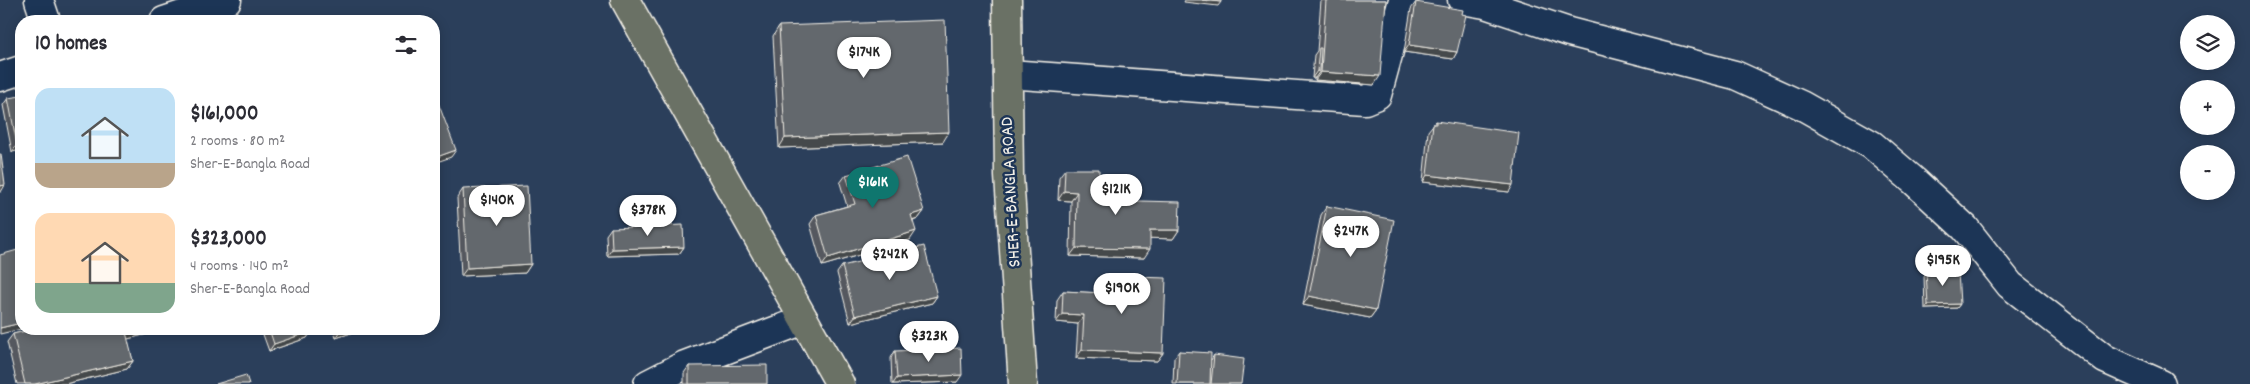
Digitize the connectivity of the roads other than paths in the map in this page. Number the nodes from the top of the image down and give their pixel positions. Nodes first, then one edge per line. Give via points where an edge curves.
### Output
1 (39, 0) edge
2 (227, 0) edge
3 (625, 0) edge
4 (1007, 0) edge
5 (1403, 0) edge
6 (1462, 0) edge
7 (44, 15) edge
8 (182, 15) edge
9 (15, 72) edge
10 (1008, 74) junction
11 (0, 77) edge
12 (804, 320) junction
13 (648, 384) edge
14 (840, 384) edge
15 (1023, 384) edge
16 (2161, 384) edge

1 - 7 street
2 - 8 street
3 - 12 highway
4 - 10 highway, SHER-E-BANGLA ROAD
5 - 10 street via 1377,95 1365,100
6 - 16 street via 1485,4 1604,42 1736,75 1801,104 1872,145 1965,228 2010,285 2090,348 2105,359
9 - 11 street
10 - 15 highway, SHER-E-BANGLA ROAD via 1009,176
12 - 13 street via 685,366
12 - 14 highway

